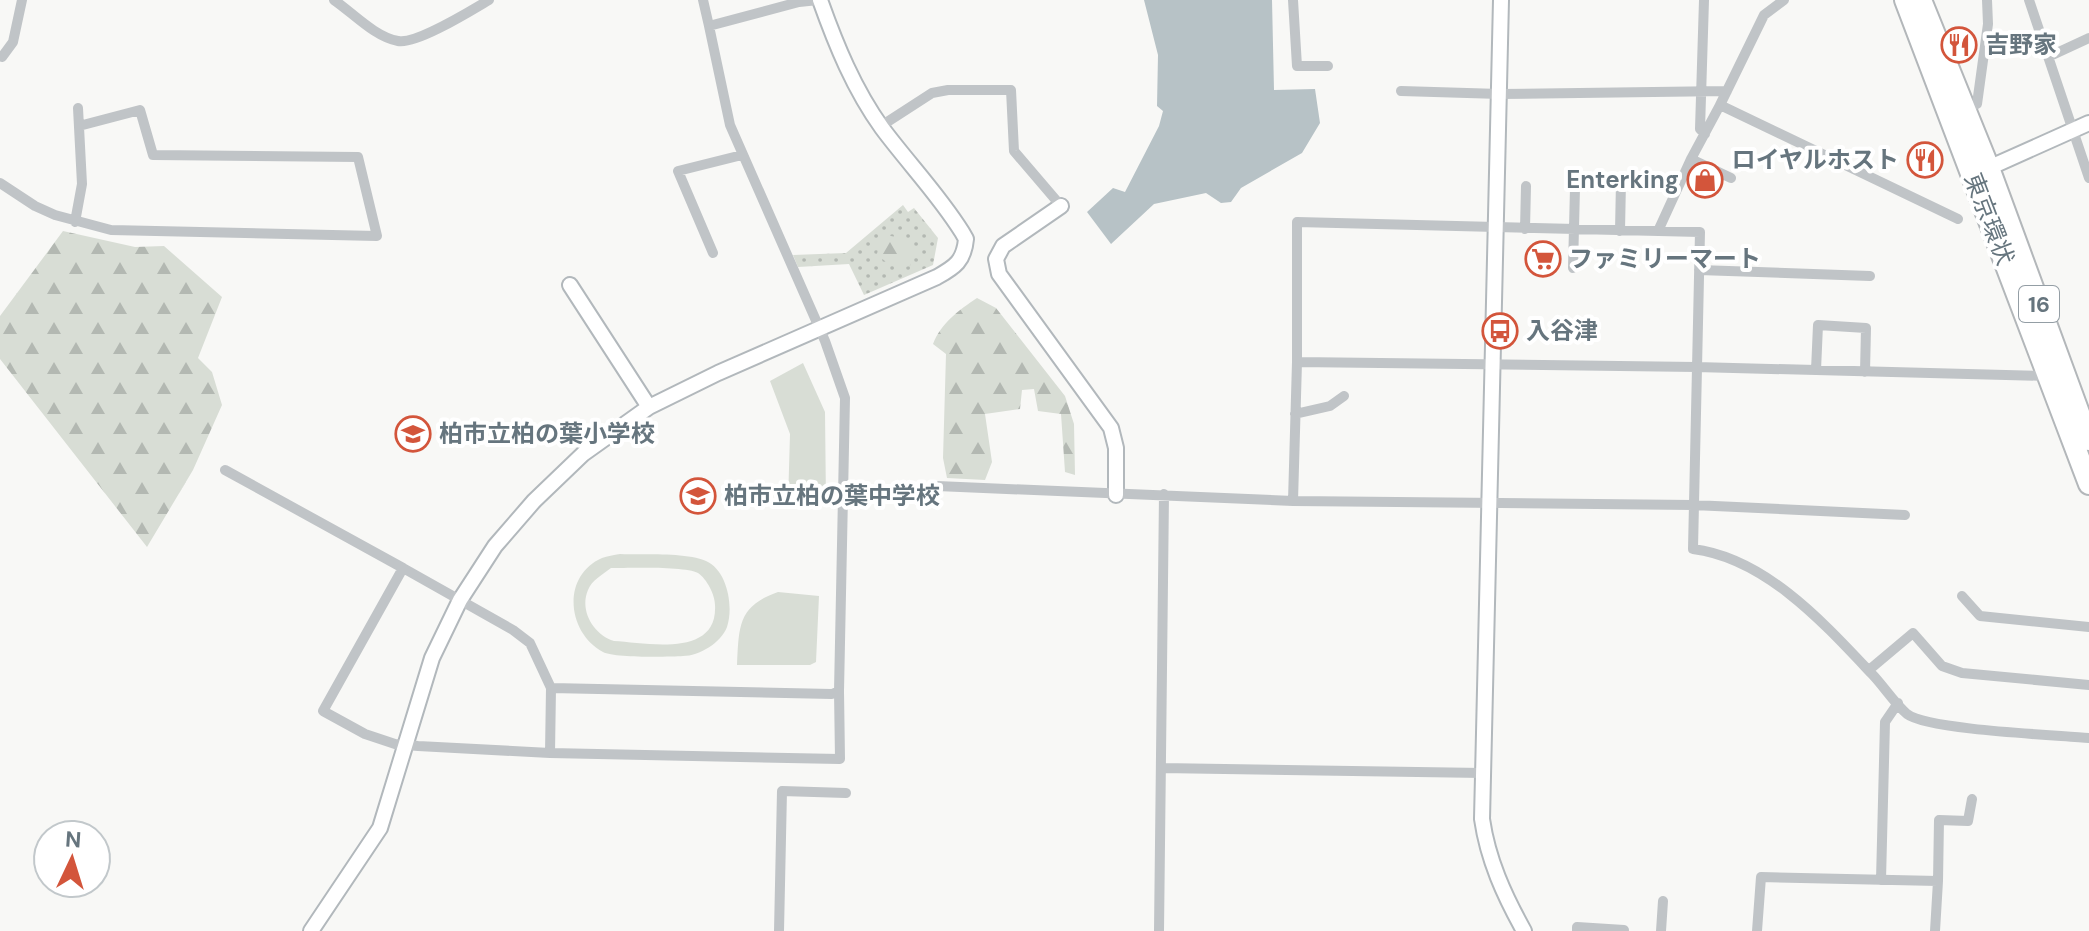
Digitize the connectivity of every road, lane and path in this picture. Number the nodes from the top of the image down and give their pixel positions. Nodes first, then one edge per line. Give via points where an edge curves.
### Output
1 (22, 0) edge
2 (334, 0) edge
3 (489, 0) edge
4 (703, 0) edge
5 (819, 0) edge
6 (1293, 0) edge
7 (1501, 0) edge
8 (1704, 0) edge
9 (1784, 0) edge
10 (1905, 0) edge
11 (1921, 0) edge
12 (1987, 0) edge
13 (2029, 0) edge
14 (709, 26) junction
15 (2089, 38) edge
16 (2, 57) edge
17 (2048, 57) junction
18 (1328, 66) dead end
19 (1401, 91) dead end
20 (1727, 91) junction
21 (1702, 92) junction
22 (1500, 94) junction
23 (1720, 105) junction
24 (78, 108) dead end
25 (1965, 109) junction
26 (2089, 123) edge
27 (79, 126) junction
28 (881, 126) junction
29 (2073, 130) junction
30 (1705, 134) junction
31 (742, 155) junction
32 (1691, 159) junction
33 (1981, 172) junction
34 (1731, 178) dead end
35 (2089, 178) edge
36 (1621, 181) dead end
37 (0, 183) edge
38 (1526, 186) dead end
39 (1575, 188) dead end
40 (1061, 206) joint
41 (1958, 219) dead end
42 (75, 222) junction
43 (1495, 228) junction
44 (1525, 229) junction
45 (1574, 230) junction
46 (1620, 231) junction
47 (1658, 231) junction
48 (713, 253) dead end
49 (1573, 268) dead end
50 (1699, 270) junction
51 (1870, 276) dead end
52 (570, 285) dead end
53 (819, 328) junction
54 (1297, 362) junction
55 (1492, 366) junction
56 (1696, 367) junction
57 (1816, 370) junction
58 (1865, 372) junction
59 (2047, 376) junction
60 (1344, 396) dead end
61 (649, 407) junction
62 (1295, 414) junction
63 (2089, 440) edge
64 (225, 470) dead end
65 (2089, 484) edge
66 (937, 486) dead end
67 (1164, 494) junction
68 (1116, 495) junction
69 (1293, 501) junction
70 (1491, 502) junction
71 (1693, 505) junction
72 (1905, 515) dead end
73 (403, 568) junction
74 (1962, 596) dead end
75 (460, 600) junction
76 (2089, 627) edge
77 (1869, 670) junction
78 (2089, 685) edge
79 (551, 688) junction
80 (839, 691) junction
81 (1898, 703) junction
82 (2089, 738) edge
83 (405, 745) junction
84 (550, 753) junction
85 (1161, 768) junction
86 (1483, 773) junction
87 (846, 793) dead end
88 (1972, 799) dead end
89 (1881, 880) junction
90 (1938, 881) junction
91 (1663, 901) dead end
92 (1624, 930) edge
93 (311, 931) edge
94 (779, 931) edge
95 (1159, 931) edge
96 (1524, 931) edge
97 (1577, 931) edge
98 (1661, 931) edge
99 (1757, 931) edge
100 (1935, 931) edge

1 - 16 street via 13,42
2 - 3 street via 402,43
4 - 14 street
5 - 14 street
5 - 28 street via 839,53
6 - 18 street via 1297,66
7 - 22 street
8 - 21 street
9 - 20 street via 1764,15
10 - 33 highway, 東京環状 / 16
11 - 25 highway, 東京環状 / 16
12 - 25 street via 1977,104
13 - 17 street
14 - 31 street via 730,125
15 - 17 street
17 - 29 street
19 - 22 street
20 - 21 street
20 - 23 street
21 - 22 street
21 - 30 street via 1700,129
22 - 43 street
23 - 30 street
23 - 41 street
24 - 27 street
25 - 33 highway, 東京環状 / 16
26 - 29 street
27 - 42 street via 82,184
27 - 42 street via 140,110 153,155 358,157 377,236 127,231
28 - 40 street via 932,93 1011,90 1014,151
28 - 53 street via 956,222 966,239 962,260 937,277
29 - 33 street
29 - 35 street
30 - 32 street
31 - 48 street via 678,171
31 - 53 street
32 - 34 street
32 - 47 street
33 - 59 highway, 東京環状 / 16
33 - 63 highway, 東京環状 / 16
36 - 46 street
37 - 42 street via 35,206
38 - 44 street
39 - 45 street
40 - 68 street via 1003,246 996,259 999,274 1111,428
43 - 44 street
43 - 54 street via 1297,222
43 - 55 street
44 - 45 street
45 - 46 street
45 - 49 street
46 - 47 street
47 - 50 street via 1700,232
50 - 51 street
50 - 56 street
52 - 61 street
53 - 61 street
53 - 80 street via 845,398
54 - 55 street
54 - 62 street
55 - 56 street
55 - 70 street
56 - 57 street
56 - 71 street
57 - 58 street
57 - 58 street via 1818,325 1866,328
58 - 59 street
59 - 65 highway, 東京環状 / 16
60 - 62 street via 1330,406
61 - 75 street via 583,454 534,501 495,546
62 - 69 street
64 - 73 street
66 - 68 street
67 - 68 street
67 - 69 street
67 - 85 street
69 - 70 street
70 - 71 street
70 - 86 street
71 - 72 street
71 - 77 street via 1693,549 1742,562 1803,605
73 - 75 street
73 - 83 street via 323,711 365,734
74 - 76 street via 1980,616
75 - 79 street via 530,643
75 - 83 street via 432,658
77 - 78 street via 1913,633 1942,666 1962,673
77 - 81 street
79 - 80 street
79 - 84 street
80 - 84 street via 840,759
81 - 82 street via 1909,715 1937,724
81 - 89 street via 1885,722
83 - 84 street
83 - 93 street via 380,828
85 - 86 street
85 - 95 street
86 - 96 street via 1482,819 1489,855
87 - 94 street via 782,791
88 - 90 street via 1968,821 1939,820
89 - 90 street
89 - 99 street via 1761,877
90 - 100 street
91 - 98 street
92 - 97 street

